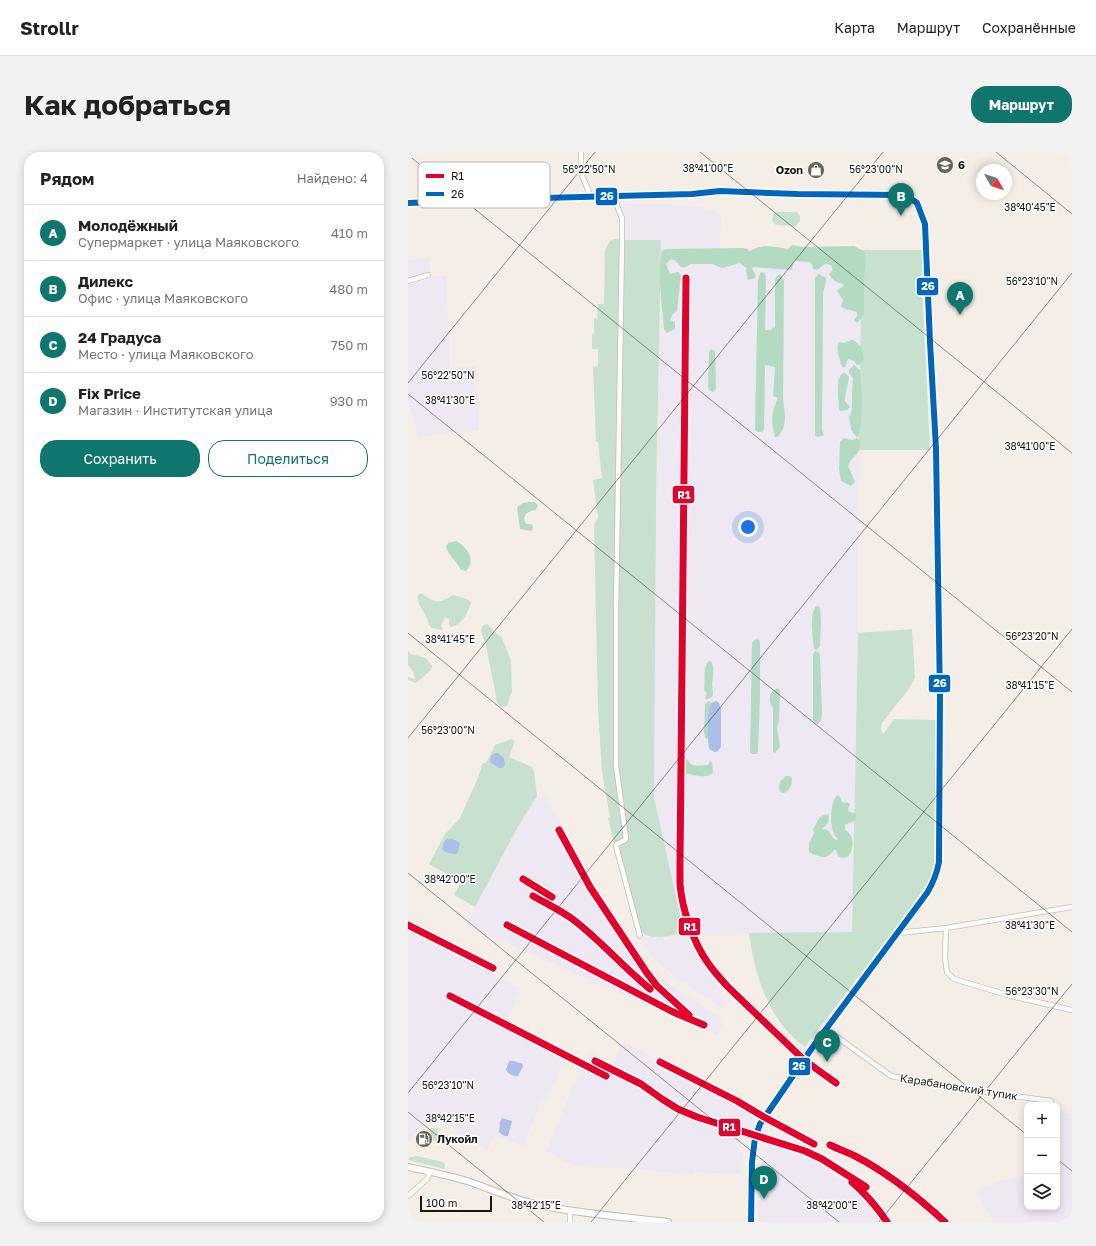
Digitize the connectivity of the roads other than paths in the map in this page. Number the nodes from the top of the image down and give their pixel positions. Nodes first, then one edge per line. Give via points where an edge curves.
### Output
1 (581, 152) edge
2 (615, 196) junction
3 (590, 197) junction
4 (550, 198) edge
5 (408, 203) edge
6 (418, 203) edge
7 (428, 275) dead end
8 (408, 281) edge
9 (1072, 907) edge
10 (946, 928) junction
11 (898, 933) junction
12 (640, 936) dead end
13 (1072, 1010) edge
14 (826, 1029) junction
15 (1051, 1101) dead end
16 (408, 1167) edge
17 (430, 1172) junction
18 (408, 1196) edge
19 (570, 1210) junction
20 (570, 1222) edge
21 (668, 1222) edge
22 (750, 1222) edge

1 - 3 street via 581,173
2 - 3 street
2 - 11 street via 720,191 902,195 918,203 925,224 936,448 940,696 939,862 932,885
2 - 12 street via 622,218 616,766 626,838 616,846
3 - 4 street
5 - 6 street
7 - 8 street
9 - 10 street
10 - 11 street
10 - 13 street via 947,972 954,979
11 - 14 street
14 - 15 street, Карабановский тупик via 891,1076 942,1086
14 - 22 street via 760,1124 755,1138 752,1162
16 - 17 street
17 - 18 street
17 - 19 street via 473,1183 512,1198
19 - 20 street
19 - 21 street

